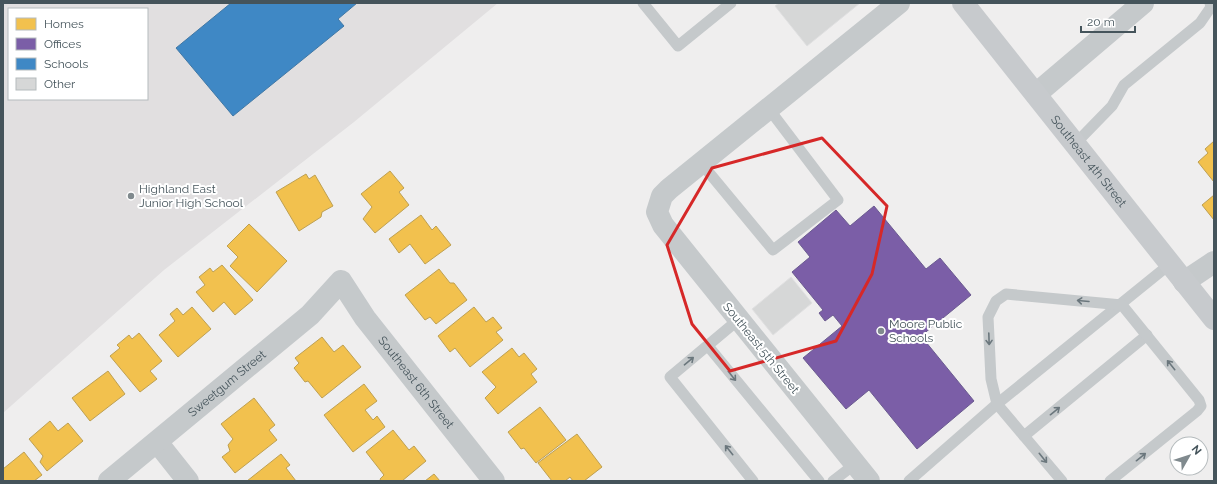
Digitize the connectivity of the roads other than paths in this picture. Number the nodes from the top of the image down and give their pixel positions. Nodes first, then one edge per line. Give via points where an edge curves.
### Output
1 (643, 3) edge
2 (731, 3) edge
3 (899, 3) edge
4 (963, 3) edge
5 (1143, 3) edge
6 (1210, 3) edge
7 (1036, 94) junction
8 (769, 109) junction
9 (1075, 144) junction
10 (701, 163) junction
11 (1214, 262) edge
12 (1170, 264) junction
13 (341, 281) joint
14 (1184, 282) junction
15 (1122, 304) junction
16 (1212, 312) edge
17 (738, 320) junction
18 (1147, 335) junction
19 (708, 346) junction
20 (997, 404) junction
21 (1024, 436) junction
22 (157, 442) junction
23 (855, 464) junction
24 (109, 481) edge
25 (188, 481) edge
26 (494, 481) edge
27 (753, 481) edge
28 (819, 481) edge
29 (833, 481) edge
30 (870, 481) edge
31 (910, 481) edge
32 (1062, 481) edge
33 (1110, 481) edge

1 - 2 lane via 678,46
3 - 8 street
4 - 7 main road, Southeast 4th Street
5 - 7 street
6 - 9 lane via 1211,7 1200,23 1124,85 1112,106
7 - 9 main road, Southeast 4th Street
8 - 10 street
8 - 10 lane via 838,200 773,250
9 - 12 main road, Southeast 4th Street
10 - 17 street, Southeast 5th Street via 662,196 657,212 662,225
11 - 14 street
12 - 14 main road, Southeast 4th Street
12 - 15 lane
13 - 22 street, Sweetgum Street via 310,315
13 - 26 street, Southeast 6th Street via 365,318
14 - 16 main road, Southeast 4th Street
15 - 18 lane
15 - 20 lane
15 -> 20 lane via 1006,294 996,301 988,317 991,379
17 - 19 lane
17 - 23 street, Southeast 5th Street
21 -> 18 lane
33 -> 18 lane via 1201,406 1199,400
27 -> 19 lane via 670,377
19 -> 28 lane
20 - 21 lane
20 - 31 lane
21 -> 32 lane
22 - 24 street, Sweetgum Street
22 - 25 street
23 - 29 lane
23 - 30 street, Southeast 5th Street

